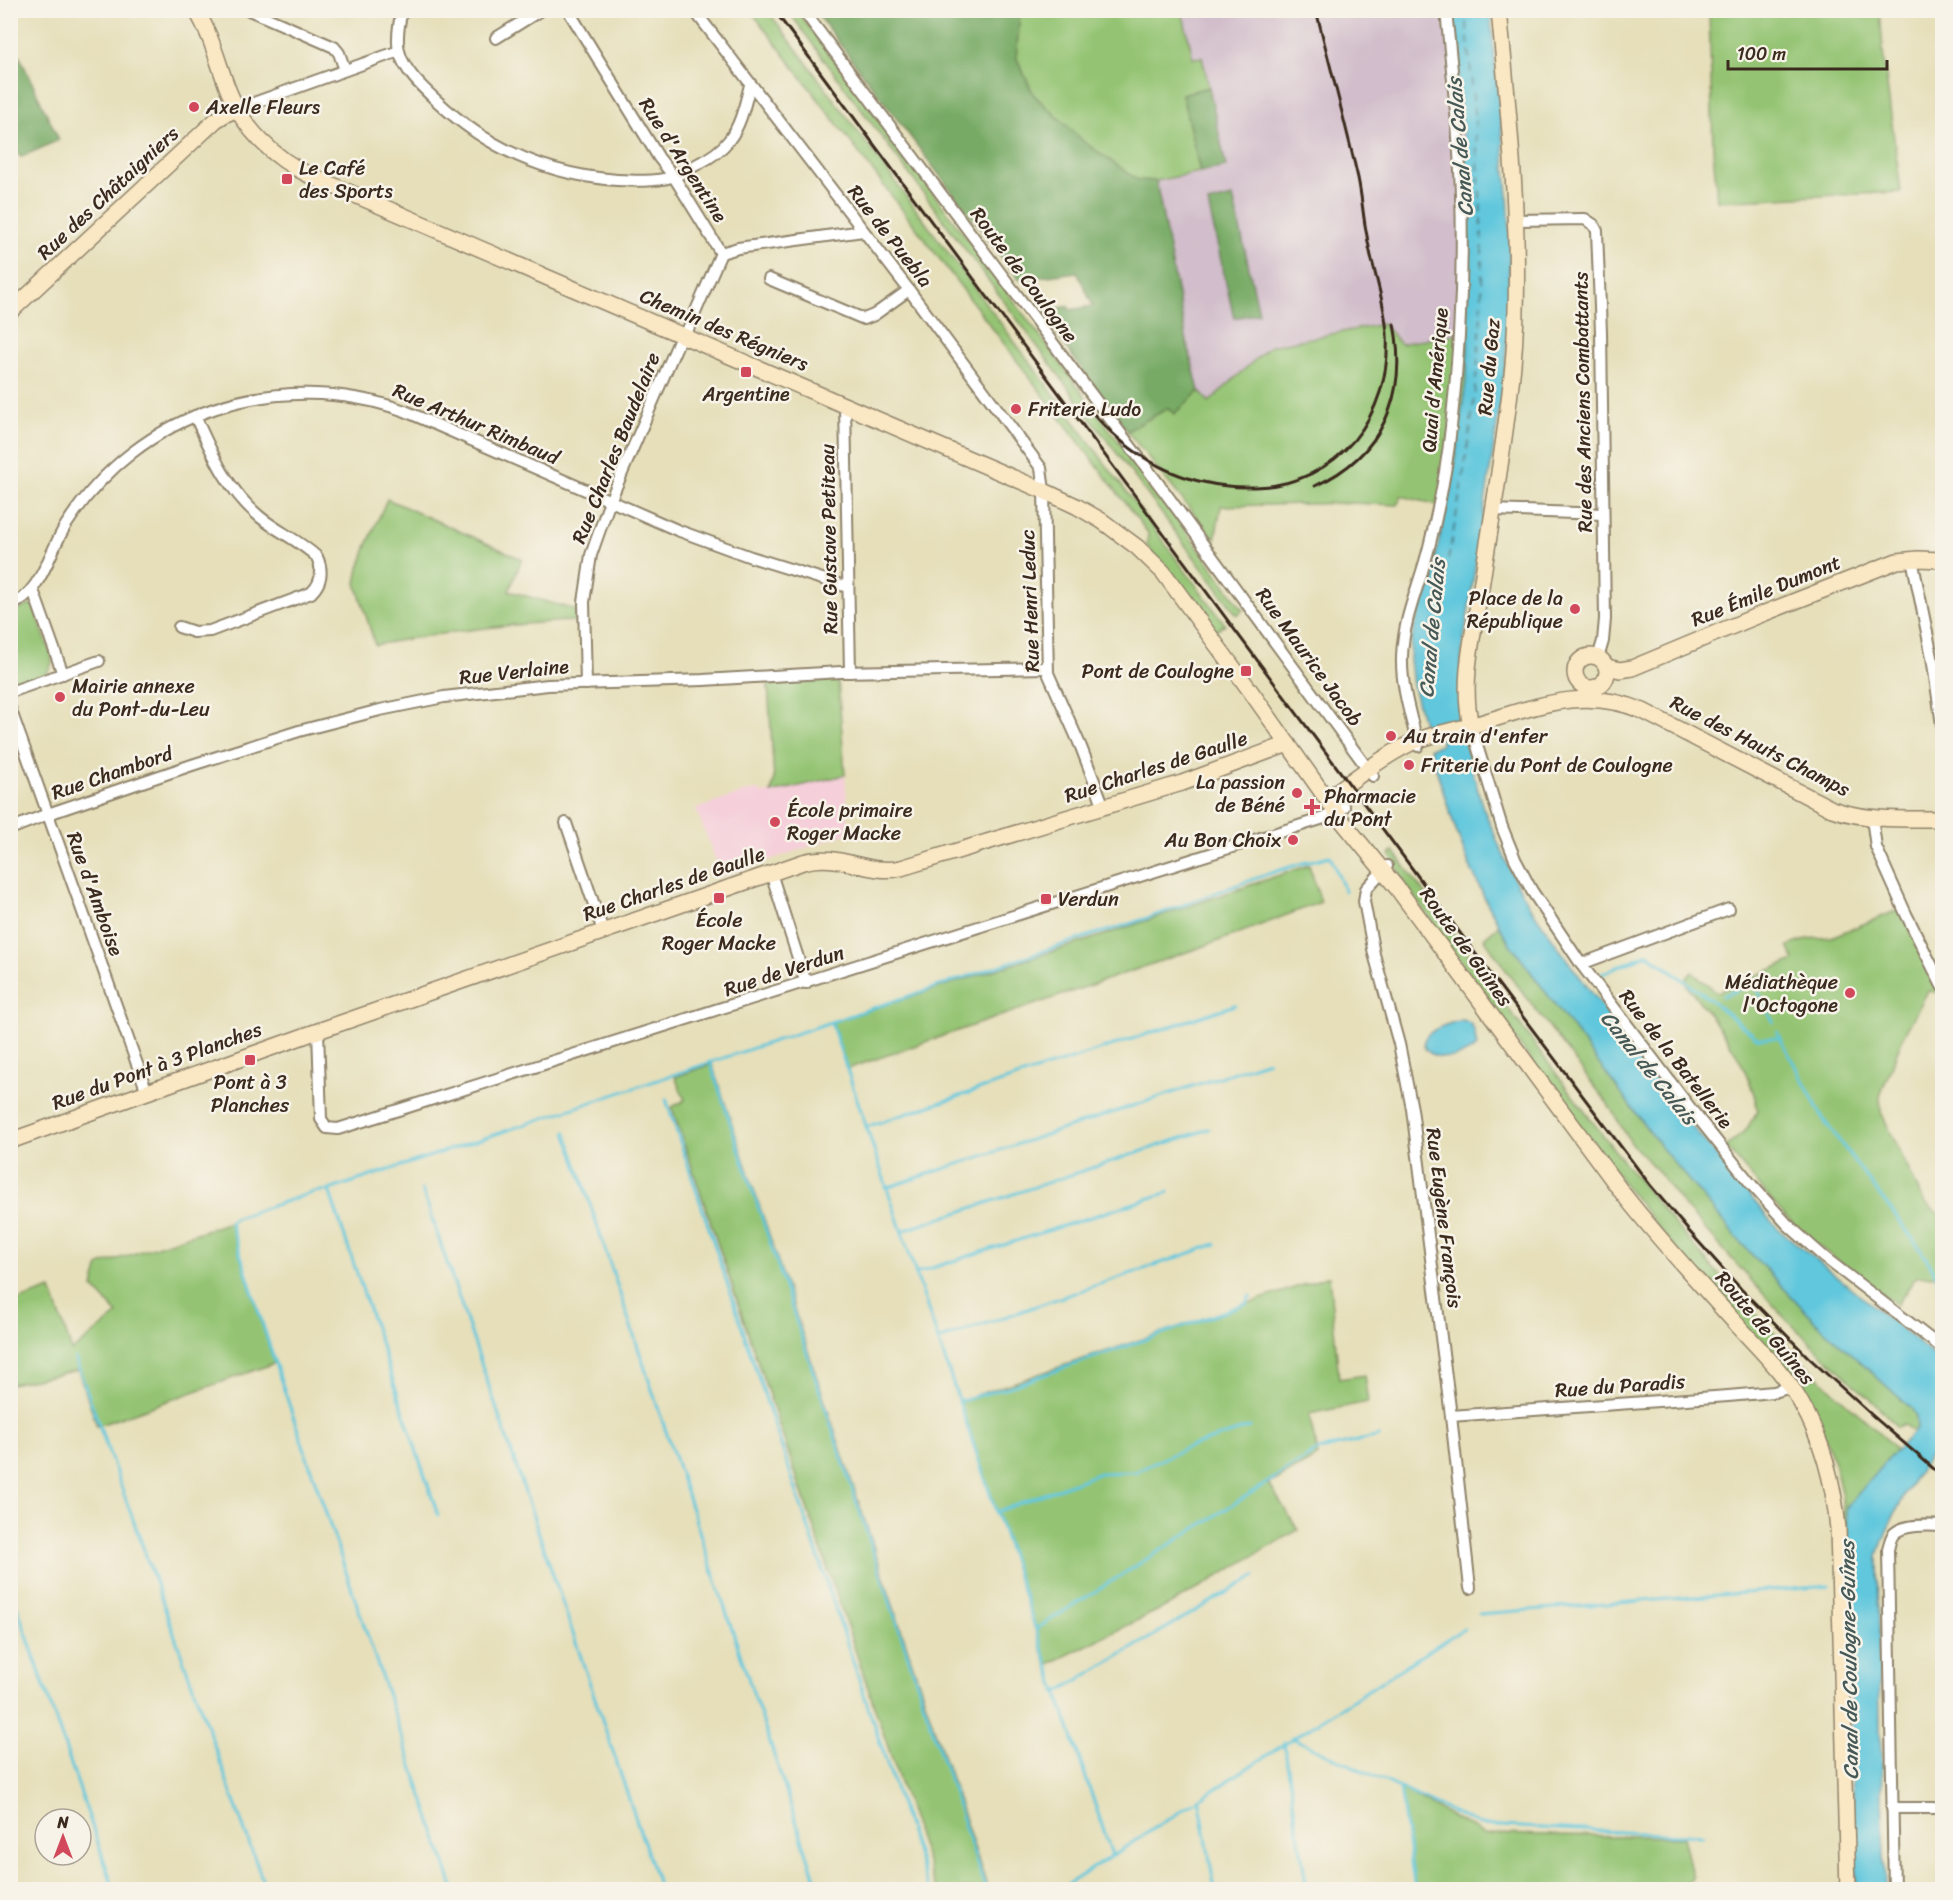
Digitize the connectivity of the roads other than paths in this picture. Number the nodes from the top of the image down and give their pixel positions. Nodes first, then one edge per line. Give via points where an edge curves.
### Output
1 (196, 10) edge
2 (249, 10) edge
3 (402, 10) edge
4 (541, 10) edge
5 (568, 10) edge
6 (694, 10) edge
7 (803, 10) edge
8 (1446, 10) edge
9 (1499, 10) edge
10 (496, 38) dead end
11 (399, 51) junction
12 (345, 70) junction
13 (750, 85) junction
14 (237, 109) junction
15 (674, 177) junction
16 (1516, 220) junction
17 (863, 231) junction
18 (721, 253) junction
19 (769, 279) dead end
20 (909, 291) junction
21 (10, 312) edge
22 (684, 335) junction
23 (845, 405) junction
24 (195, 416) junction
25 (1044, 491) junction
26 (610, 501) junction
27 (1493, 510) junction
28 (1603, 514) junction
29 (1912, 559) junction
30 (1942, 560) edge
31 (1216, 561) joint
32 (848, 587) junction
33 (33, 590) junction
34 (10, 605) edge
35 (179, 627) dead end
36 (99, 661) dead end
37 (1602, 662) junction
38 (1047, 668) junction
39 (850, 672) junction
40 (63, 674) junction
41 (586, 684) junction
42 (1586, 686) junction
43 (1249, 689) junction
44 (10, 692) edge
45 (1555, 701) junction
46 (1632, 707) junction
47 (10, 708) edge
48 (1942, 725) edge
49 (1466, 727) junction
50 (1421, 741) junction
51 (1288, 744) junction
52 (192, 765) joint
53 (1371, 772) junction
54 (1335, 803) junction
55 (1104, 807) junction
56 (48, 814) junction
57 (1872, 818) junction
58 (1942, 819) edge
59 (566, 823) dead end
60 (10, 829) edge
61 (1384, 869) junction
62 (771, 873) junction
63 (1729, 909) dead end
64 (603, 931) junction
65 (1581, 964) junction
66 (806, 983) junction
67 (1942, 983) edge
68 (318, 1031) junction
69 (147, 1092) junction
70 (10, 1141) edge
71 (1942, 1348) edge
72 (1791, 1387) junction
73 (1451, 1416) junction
74 (1942, 1526) edge
75 (1470, 1588) dead end
76 (1892, 1808) junction
77 (1942, 1808) edge
78 (1848, 1890) edge
79 (1894, 1890) edge

1 - 14 street, Chemin des Régniers
2 - 12 street via 334,48
3 - 11 street
4 - 10 street
5 - 15 street, Rue d'Argentine
6 - 13 street, Rue de Puebla
7 - 31 street, Route de Coulogne
8 - 50 street, Quai d'Amérique via 1461,188 1459,324 1445,472 1429,549 1403,641 1404,685
9 - 16 street, Rue du Gaz
11 - 12 street
11 - 15 street via 413,76 451,115 480,136 519,156 592,178 637,181
12 - 14 street
13 - 15 street via 738,124 727,143
13 - 17 street, Rue de Puebla
14 - 21 street, Rue des Châtaigniers via 216,120
14 - 22 street, Chemin des Régniers via 265,145 301,171
15 - 18 street, Rue d'Argentine
16 - 27 street, Rue du Gaz via 1513,357
16 - 28 street, Rue des Anciens Combattants via 1585,219 1597,231
17 - 18 street
17 - 20 street, Rue de Puebla
18 - 22 street, Rue d'Argentine
19 - 20 street via 864,319
20 - 25 street, Rue de Puebla via 1038,463
22 - 23 street, Chemin des Régniers
22 - 26 street, Rue Charles Baudelaire
23 - 25 street, Chemin des Régniers
23 - 32 street, Rue Gustave Petiteau
24 - 26 street, Rue Arthur Rimbaud via 228,404 284,394 367,400 405,411
24 - 33 street, Rue Arthur Rimbaud via 145,443 97,485 67,524
24 - 35 street via 235,491 260,518 313,554 321,576 311,593 210,631
25 - 38 street, Rue Henri Leduc
25 - 43 street, Chemin des Régniers via 1102,521 1152,560
26 - 32 street, Rue Arthur Rimbaud via 699,539
26 - 41 street, Rue Charles Baudelaire via 585,583
27 - 28 street
27 - 49 street, Rue du Gaz via 1469,666
28 - 37 street, Rue des Anciens Combattants
29 - 30 street, Rue Émile Dumont
29 - 37 street, Rue Émile Dumont via 1890,564 1632,668 1620,670
29 - 48 street
31 - 53 street, Rue Maurice Jacob
32 - 39 street, Rue Gustave Petiteau
33 - 34 street
33 - 40 street
36 - 40 street
37 - 42 street via 1607,675 1604,682 1598,687
37 - 42 street via 1585,657 1577,664 1575,674
38 - 39 street, Rue Verlaine
38 - 55 street, Rue Henri Leduc
39 - 41 street, Rue Verlaine
40 - 44 street
41 - 52 street, Rue Verlaine via 505,689 390,707
42 - 45 street
42 - 46 street, Rue des Hauts Champs
43 - 51 street, Chemin des Régniers
43 - 54 street, Chemin des Régniers via 1281,718
45 - 46 street, Rue des Hauts Champs via 1595,699
45 - 49 street, Rue des Hauts Champs
46 - 57 street, Rue des Hauts Champs via 1820,804
47 - 56 street, Rue d'Amboise
49 - 50 street
49 - 65 street, Rue de la Batellerie via 1508,844 1532,891
50 - 53 street
51 - 54 street, Chemin des Régniers
51 - 55 street, Rue Charles de Gaulle via 1193,780
52 - 56 street, Rue Chambord
53 - 54 street
54 - 61 street, Route de Guînes via 1376,848
54 - 66 street, Rue de Verdun via 1314,821
55 - 62 street, Rue Charles de Gaulle via 895,870 824,858
56 - 60 street, Rue Chambord
56 - 69 street, Rue d'Amboise
57 - 58 street, Rue des Hauts Champs
57 - 67 street via 1876,846
59 - 64 street
61 - 72 street, Route de Guînes via 1624,1195
61 - 73 street, Rue Eugène François via 1366,889 1364,901 1410,1099
62 - 64 street, Rue Charles de Gaulle
62 - 66 street
63 - 65 street
64 - 68 street, Rue Charles de Gaulle
65 - 71 street, Rue de la Batellerie via 1690,1109 1788,1225
66 - 68 street, Rue de Verdun via 338,1129 327,1128 321,1119
68 - 69 street, Rue du Pont à 3 Planches
69 - 70 street, Rue du Pont à 3 Planches
72 - 73 street, Rue du Paradis via 1746,1395
72 - 78 street, Route de Guînes via 1822,1450 1837,1519
73 - 75 street, Rue Eugène François
74 - 76 street via 1897,1532 1888,1556
76 - 77 street
76 - 79 street

